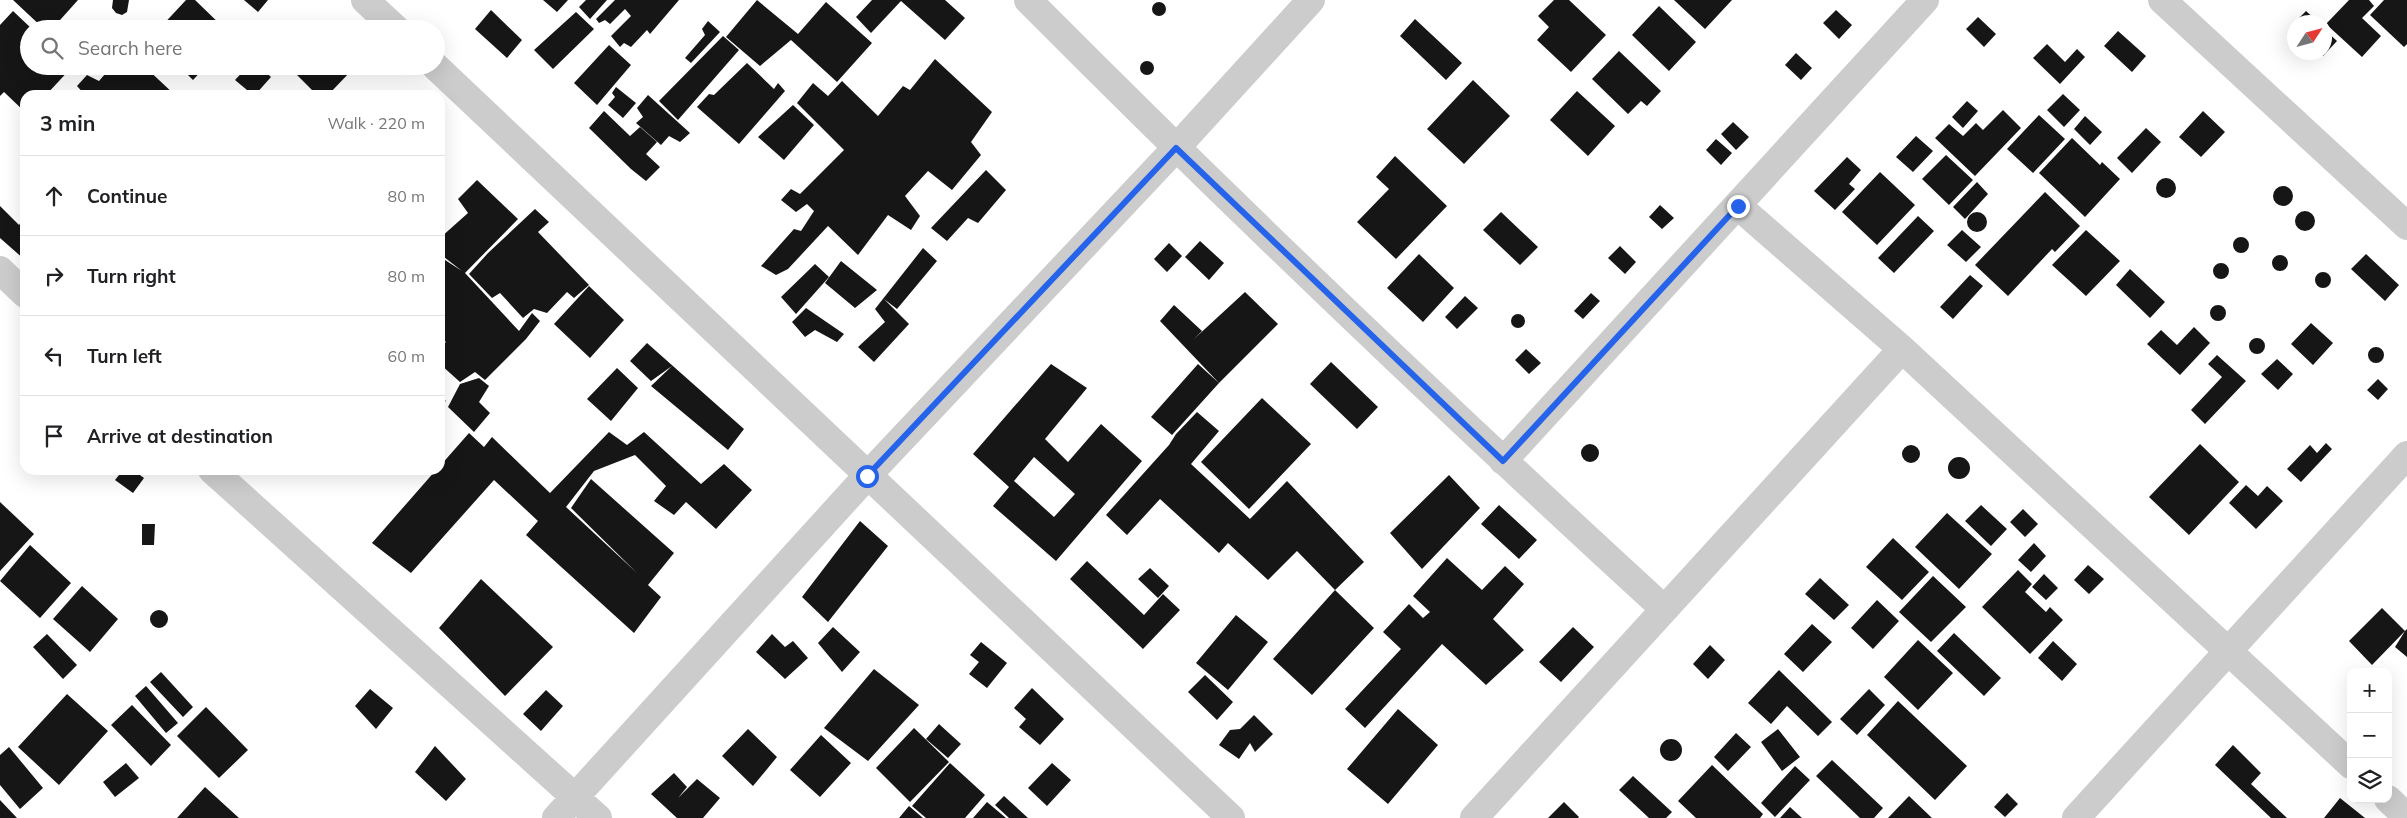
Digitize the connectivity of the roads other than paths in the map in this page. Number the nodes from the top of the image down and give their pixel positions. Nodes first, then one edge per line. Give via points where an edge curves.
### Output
1 (365, 0) edge
2 (1028, 0) edge
3 (1311, 0) edge
4 (1925, 0) edge
5 (2162, 0) edge
6 (386, 20) edge
7 (444, 75) edge
8 (1176, 148) junction
9 (1738, 206) junction
10 (2407, 226) edge
11 (0, 270) edge
12 (20, 289) edge
13 (1902, 349) junction
14 (2407, 454) edge
15 (1503, 461) junction
16 (218, 475) edge
17 (867, 476) junction
18 (1663, 608) junction
19 (2228, 652) junction
20 (2347, 761) edge
21 (575, 797) junction
22 (2392, 803) edge
23 (2407, 817) edge
24 (556, 818) edge
25 (598, 818) edge
26 (1231, 818) edge
27 (1474, 818) edge
28 (2076, 818) edge

1 - 6 street
2 - 8 street
3 - 8 street
4 - 9 street
5 - 10 street
7 - 17 street
8 - 15 street
8 - 17 street
9 - 13 street
9 - 15 street
11 - 12 street
13 - 18 street
13 - 19 street
14 - 19 street
15 - 18 street
16 - 21 street
17 - 21 street
17 - 26 street
18 - 27 street
19 - 20 street
19 - 28 street
21 - 24 street
21 - 25 street
22 - 23 street

